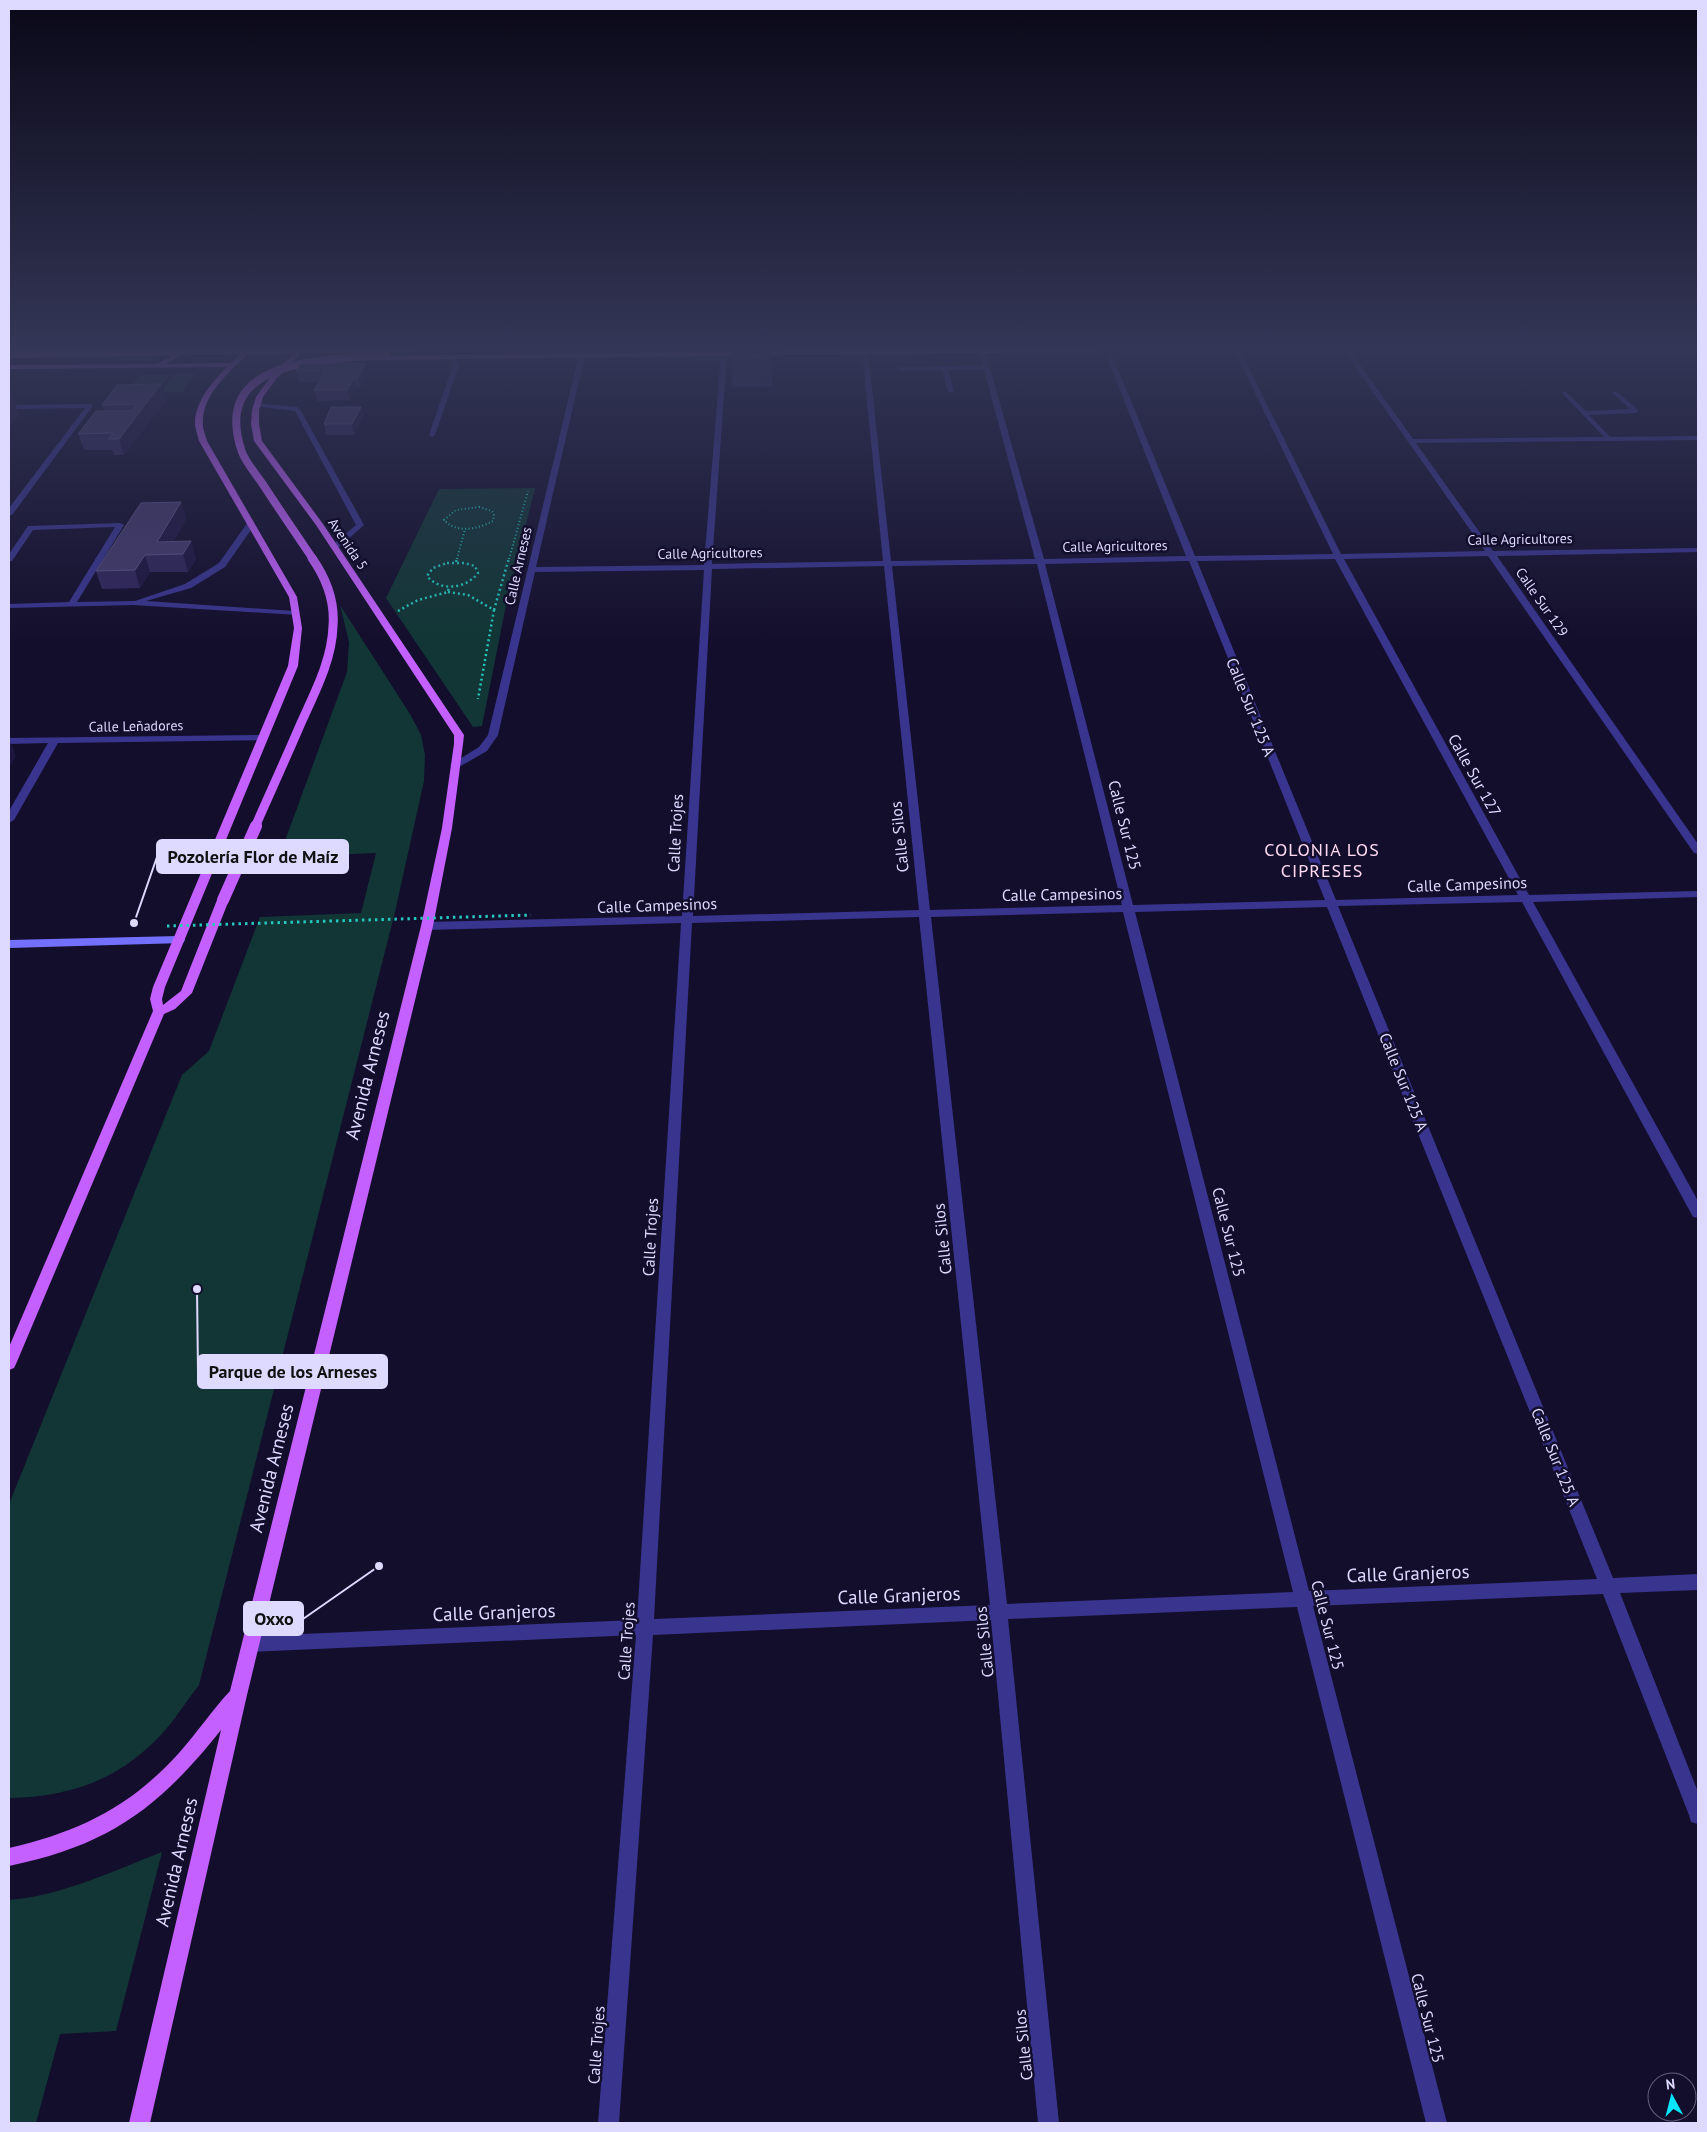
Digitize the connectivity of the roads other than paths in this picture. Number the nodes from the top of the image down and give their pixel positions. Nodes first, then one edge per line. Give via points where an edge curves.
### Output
1 (61, 444) edge
2 (205, 444) edge
3 (239, 444) edge
4 (261, 444) edge
5 (316, 444) edge
6 (561, 444) edge
7 (717, 444) edge
8 (876, 444) edge
9 (1008, 444) edge
10 (1145, 444) edge
11 (1283, 444) edge
12 (1413, 444) edge
13 (9, 512) edge
14 (251, 524) junction
15 (334, 547) junction
16 (1698, 550) edge
17 (1491, 554) junction
18 (1338, 556) junction
19 (9, 558) edge
20 (1191, 559) junction
21 (1040, 561) junction
22 (888, 564) junction
23 (708, 566) junction
24 (532, 570) junction
25 (133, 604) junction
26 (71, 605) junction
27 (9, 606) edge
28 (295, 613) junction
29 (263, 738) junction
30 (55, 740) junction
31 (9, 741) edge
32 (455, 765) junction
33 (9, 820) edge
34 (1698, 851) edge
35 (1698, 894) edge
36 (1526, 898) junction
37 (1331, 904) junction
38 (1128, 909) junction
39 (925, 914) junction
40 (687, 920) junction
41 (427, 926) junction
42 (179, 940) junction
43 (9, 944) edge
44 (159, 1011) junction
45 (1698, 1213) edge
46 (9, 1364) edge
47 (1698, 1582) edge
48 (1608, 1586) junction
49 (1304, 1598) junction
50 (999, 1612) junction
51 (644, 1627) junction
52 (251, 1644) junction
53 (238, 1695) junction
54 (1698, 1815) edge
55 (9, 1857) edge
56 (139, 2123) edge
57 (608, 2123) edge
58 (1048, 2123) edge
59 (1436, 2123) edge

1 - 13 lane
2 - 14 main road
3 - 44 main road, bridge via 320,570 335,623 320,680 223,900 186,993
4 - 15 main road, Avenida 5
5 - 15 lane via 360,525
6 - 24 street, Calle Arneses
7 - 23 street, Calle Trojes
8 - 22 street, Calle Silos
9 - 21 street, Calle Sur 125
10 - 20 street, Calle Sur 125 A
11 - 18 street, Calle Sur 127
12 - 17 street, Calle Sur 129
14 - 25 lane via 222,565 188,586
14 - 28 main road via 293,597
15 - 32 main road, Avenida 5 via 459,735
16 - 17 street, Calle Agricultores
17 - 18 street, Calle Agricultores
17 - 34 street, Calle Sur 129
18 - 20 street, Calle Agricultores
18 - 36 street, Calle Sur 127
19 - 26 lane via 31,528 120,525
20 - 21 street, Calle Agricultores
20 - 37 street, Calle Sur 125 A
21 - 22 street, Calle Agricultores
21 - 38 street, Calle Sur 125
22 - 23 street, Calle Agricultores
22 - 39 street, Calle Silos
23 - 24 street, Calle Agricultores
23 - 40 street, Calle Trojes
24 - 32 street, Calle Arneses via 492,735 483,749
25 - 26 lane
25 - 28 lane
26 - 27 lane
28 - 29 main road via 298,628 293,666
29 - 30 street, Calle Leñadores
29 - 42 main road
30 - 31 street, Calle Leñadores
30 - 33 street
32 - 41 main road, Avenida Arneses via 452,801
35 - 36 street, Calle Campesinos
36 - 37 street, Calle Campesinos
36 - 45 street, Calle Sur 127
37 - 38 street, Calle Campesinos
37 - 48 street, Calle Sur 125 A
38 - 39 street, Calle Campesinos
38 - 49 street, Calle Sur 125
39 - 40 street, Calle Campesinos
39 - 50 street, Calle Silos
40 - 41 street, Calle Campesinos
40 - 51 street, Calle Trojes
41 - 52 main road, Avenida Arneses
42 - 43 street
42 - 44 main road via 157,993
44 - 46 main road
47 - 48 street, Calle Granjeros
48 - 49 street, Calle Granjeros
48 - 54 street, Calle Sur 125 A
49 - 50 street, Calle Granjeros
49 - 59 street, Calle Sur 125
50 - 51 street, Calle Granjeros
50 - 58 street, Calle Silos
51 - 52 street, Calle Granjeros
51 - 57 street, Calle Trojes
52 - 53 main road, Avenida Arneses
53 - 55 main road via 178,1767 124,1813 82,1836 45,1850
53 - 56 main road, Avenida Arneses

